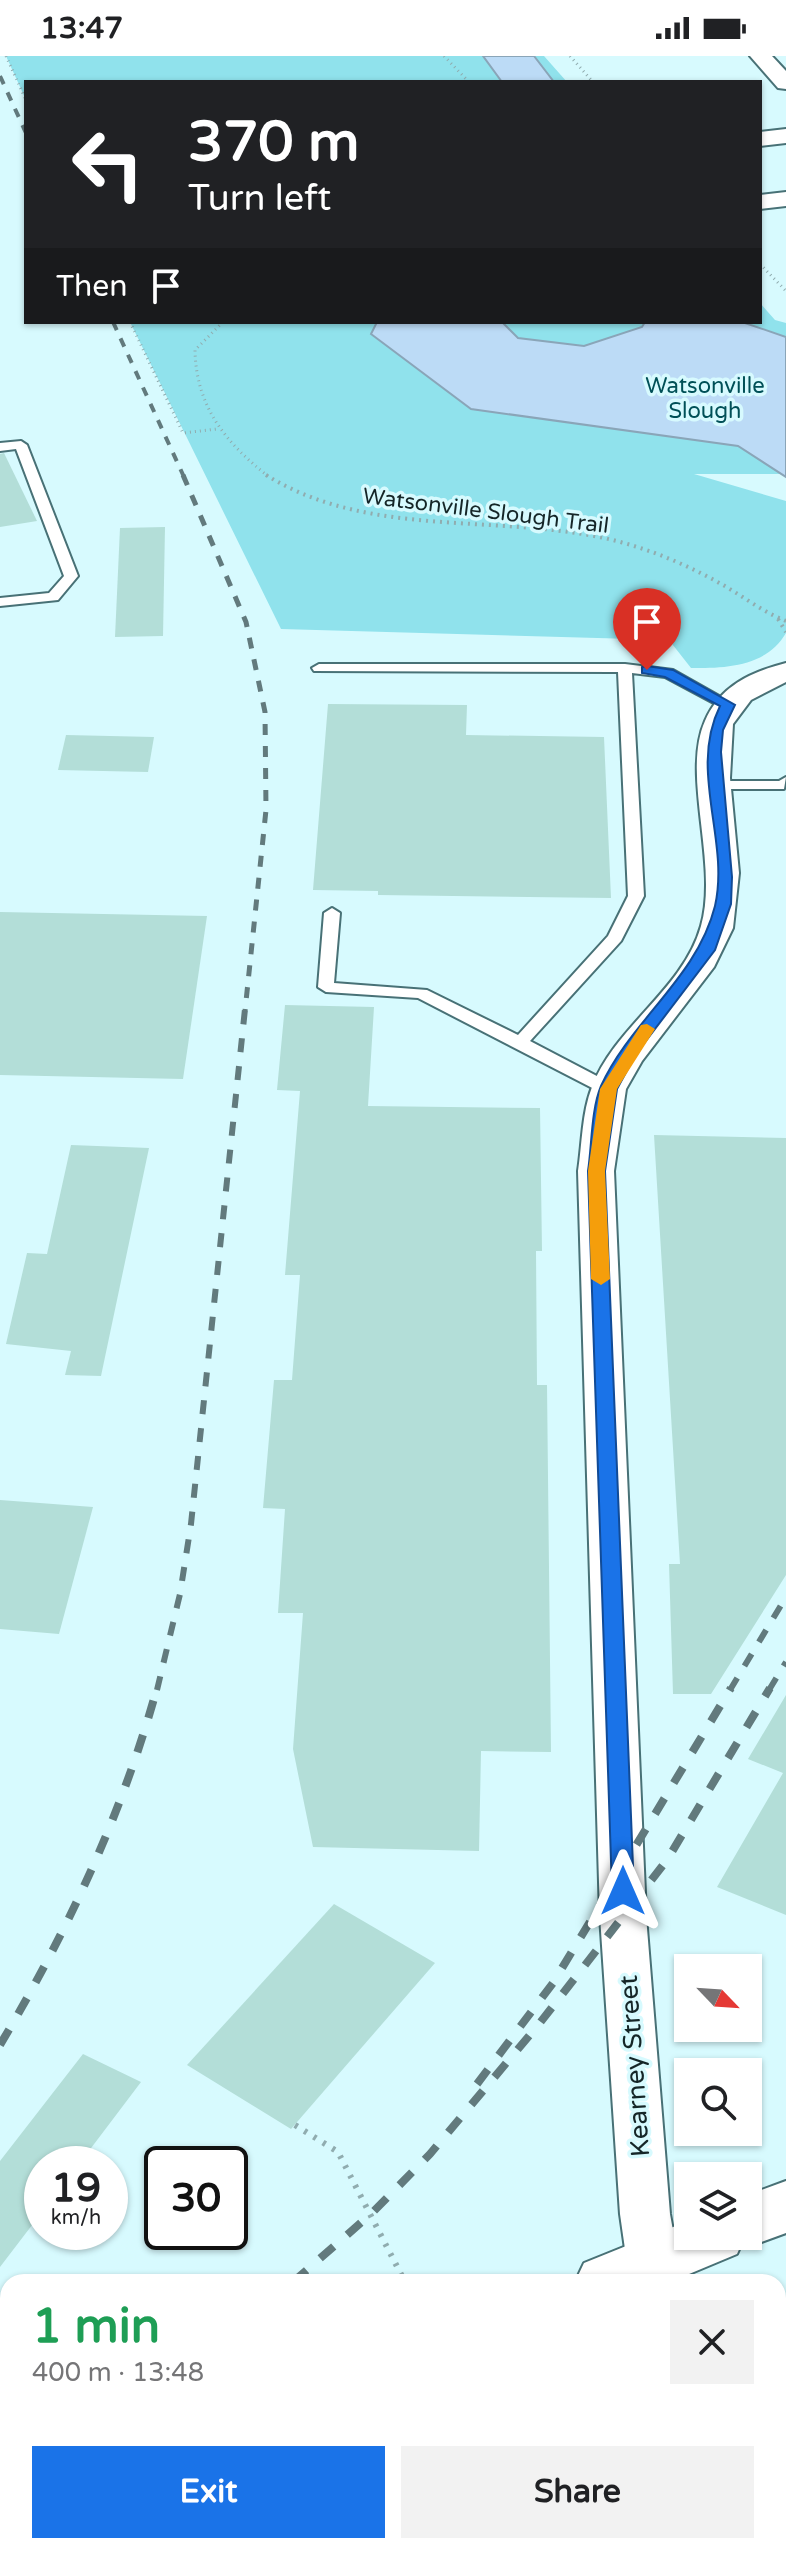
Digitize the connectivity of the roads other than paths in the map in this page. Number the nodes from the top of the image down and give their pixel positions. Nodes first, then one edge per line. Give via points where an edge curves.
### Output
1 (760, 56) edge
2 (784, 81) edge
3 (762, 82) edge
4 (786, 136) edge
5 (762, 139) edge
6 (786, 199) edge
7 (762, 202) edge
8 (0, 447) edge
9 (0, 602) edge
10 (319, 668) dead end
11 (625, 668) junction
12 (786, 672) edge
13 (728, 705) junction
14 (786, 781) edge
15 (716, 785) junction
16 (332, 913) dead end
17 (520, 1042) junction
18 (608, 1089) junction
19 (786, 2206) edge
20 (762, 2216) edge
21 (690, 2250) edge
22 (641, 2274) edge
23 (645, 2274) edge

1 - 2 street
2 - 3 street
4 - 5 street
6 - 7 street
8 - 9 lane via 21,445 71,576 53,597
10 - 11 lane
11 - 13 lane via 668,673
11 - 17 lane via 636,896 615,938
12 - 13 street via 749,688
13 - 15 street, Kearney Street via 715,730
14 - 15 lane
15 - 18 street, Kearney Street via 724,877 717,926 693,972 628,1053
16 - 17 lane via 326,987 421,993
17 - 18 lane
18 - 22 street, Kearney Street via 596,1171 623,1916 645,2214
19 - 20 main road
21 - 23 main road

